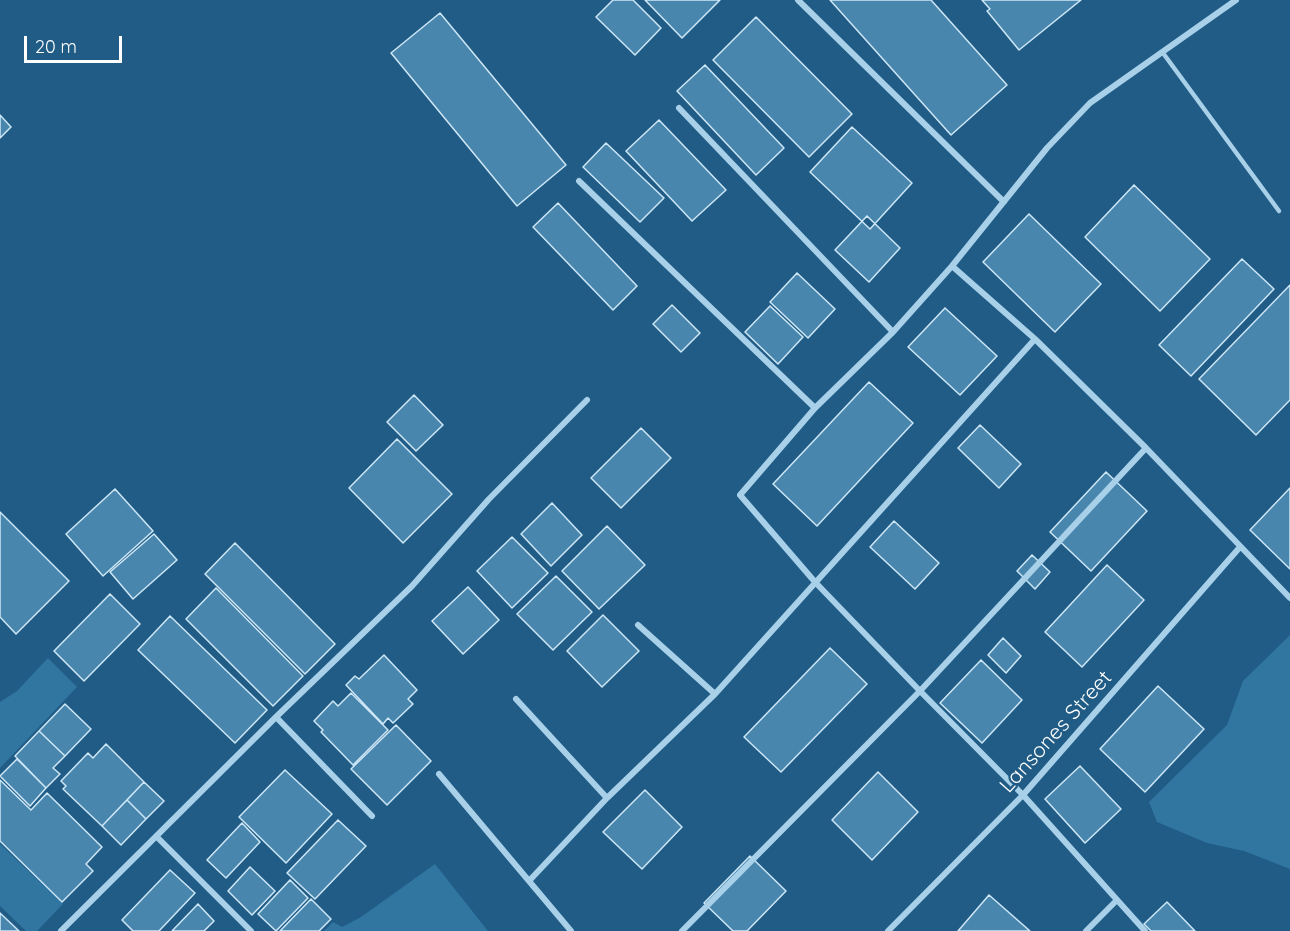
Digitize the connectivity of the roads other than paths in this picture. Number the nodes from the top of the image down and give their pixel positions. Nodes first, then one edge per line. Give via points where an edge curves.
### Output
1 (798, 0) edge
2 (1236, 0) edge
3 (1163, 53) junction
4 (679, 108) dead end
5 (579, 181) dead end
6 (1004, 202) junction
7 (1279, 211) dead end
8 (952, 266) junction
9 (893, 332) junction
10 (1035, 339) junction
11 (587, 400) dead end
12 (815, 408) junction
13 (1146, 448) junction
14 (1240, 547) junction
15 (815, 582) junction
16 (1290, 598) edge
17 (638, 625) dead end
18 (920, 691) junction
19 (715, 694) junction
20 (516, 699) dead end
21 (276, 717) junction
22 (439, 774) dead end
23 (1023, 795) junction
24 (607, 798) junction
25 (372, 816) dead end
26 (157, 837) junction
27 (529, 881) junction
28 (1117, 900) junction
29 (61, 931) edge
30 (251, 931) edge
31 (571, 931) edge
32 (682, 931) edge
33 (888, 931) edge
34 (1086, 931) edge
35 (1145, 931) edge

1 - 6 street
2 - 3 street
3 - 6 street via 1090,103
3 - 7 lane
4 - 9 street
5 - 12 street
6 - 8 street
8 - 9 street
8 - 10 street
9 - 12 street
10 - 13 street
10 - 15 street
11 - 21 street via 489,499 411,586
12 - 15 street via 740,495
13 - 14 street
13 - 18 street
14 - 16 street
14 - 23 street, Lansones Street
15 - 18 street
15 - 19 street
17 - 19 street
18 - 23 street
18 - 32 street
19 - 24 street
20 - 24 street
21 - 25 street
21 - 26 street
22 - 27 street
23 - 28 street
23 - 33 street, Lansones Street
24 - 27 street
26 - 29 street
26 - 30 street
27 - 31 street
28 - 34 street
28 - 35 street

